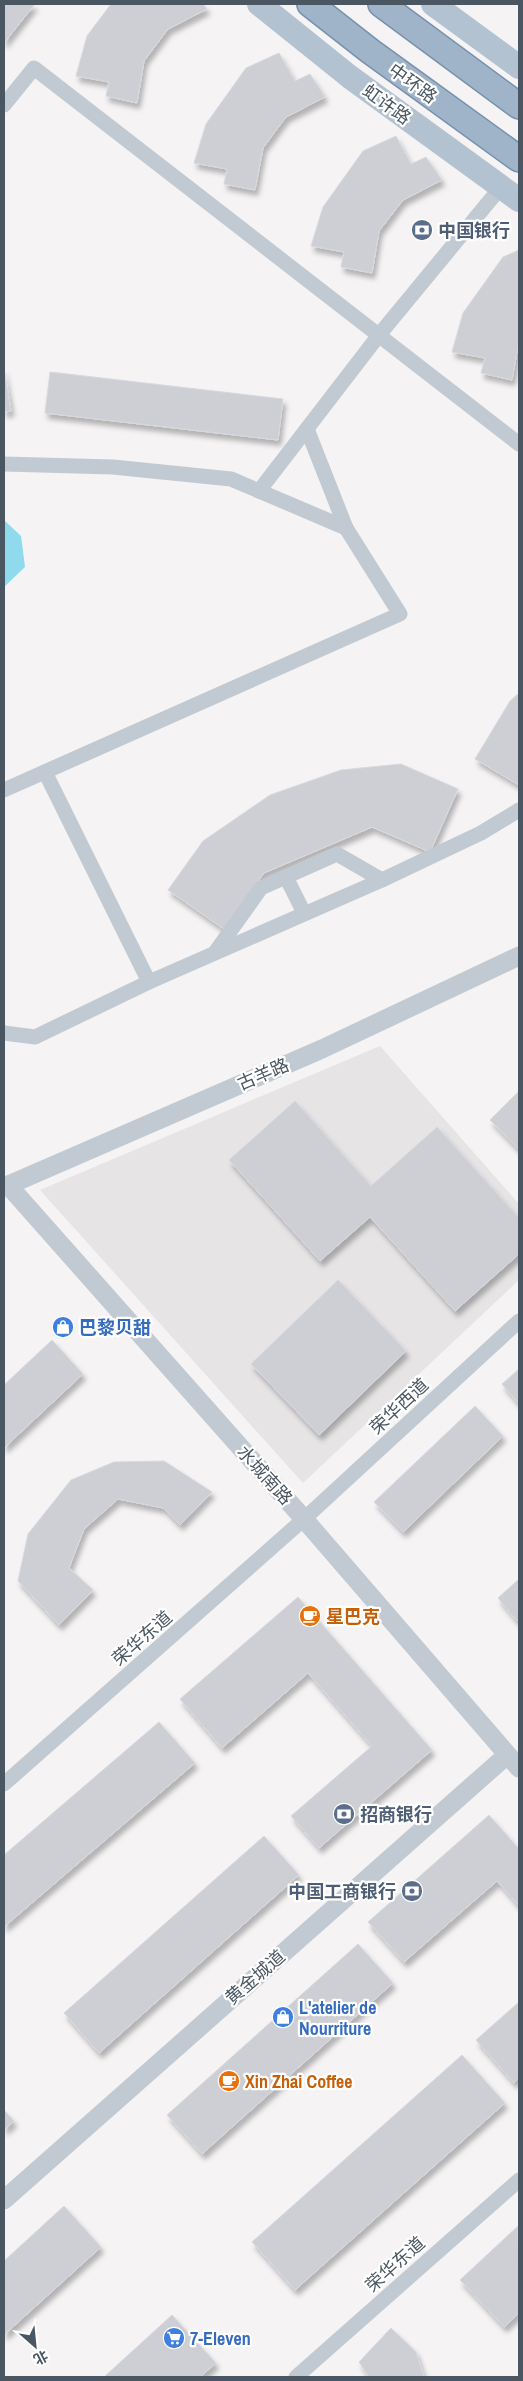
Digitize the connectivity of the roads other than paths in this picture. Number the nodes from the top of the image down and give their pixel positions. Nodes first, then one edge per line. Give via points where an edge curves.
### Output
1 (259, 4) edge
2 (310, 4) edge
3 (380, 4) edge
4 (433, 4) edge
5 (519, 68) edge
6 (4, 104) edge
7 (519, 106) edge
8 (519, 159) edge
9 (510, 193) edge
10 (379, 336) junction
11 (307, 429) junction
12 (519, 444) edge
13 (4, 464) edge
14 (259, 491) junction
15 (346, 528) junction
16 (45, 772) junction
17 (4, 790) edge
18 (519, 810) edge
19 (286, 877) junction
20 (382, 880) junction
21 (304, 914) junction
22 (215, 953) junction
23 (519, 956) edge
24 (149, 982) junction
25 (4, 1033) edge
26 (5, 1184) edge
27 (519, 1321) edge
28 (304, 1519) junction
29 (513, 1761) edge
30 (4, 1784) edge
31 (519, 2180) edge
32 (4, 2200) edge
33 (296, 2377) edge

1 - 9 main road, 虹许路 via 350,77
2 - 8 highway, 中环路
3 - 7 highway
4 - 5 main road
6 - 10 street via 34,68
9 - 10 street
10 - 11 street
10 - 12 street
11 - 14 street
11 - 15 street
13 - 14 street via 113,467 231,479
14 - 15 street
15 - 16 street via 400,614
16 - 17 street
16 - 24 street
18 - 20 street via 481,833
19 - 20 street via 337,854
19 - 21 street
19 - 22 street via 260,888
20 - 21 street
21 - 22 street
22 - 24 street
23 - 26 street, 古羊路 via 322,1049
24 - 25 street via 35,1037
26 - 28 street, 水城南路
27 - 28 street, 荣华西道
28 - 29 street, 水城南路
28 - 30 street, 荣华东道
29 - 32 street, 黄金城道
31 - 33 street, 荣华东道

